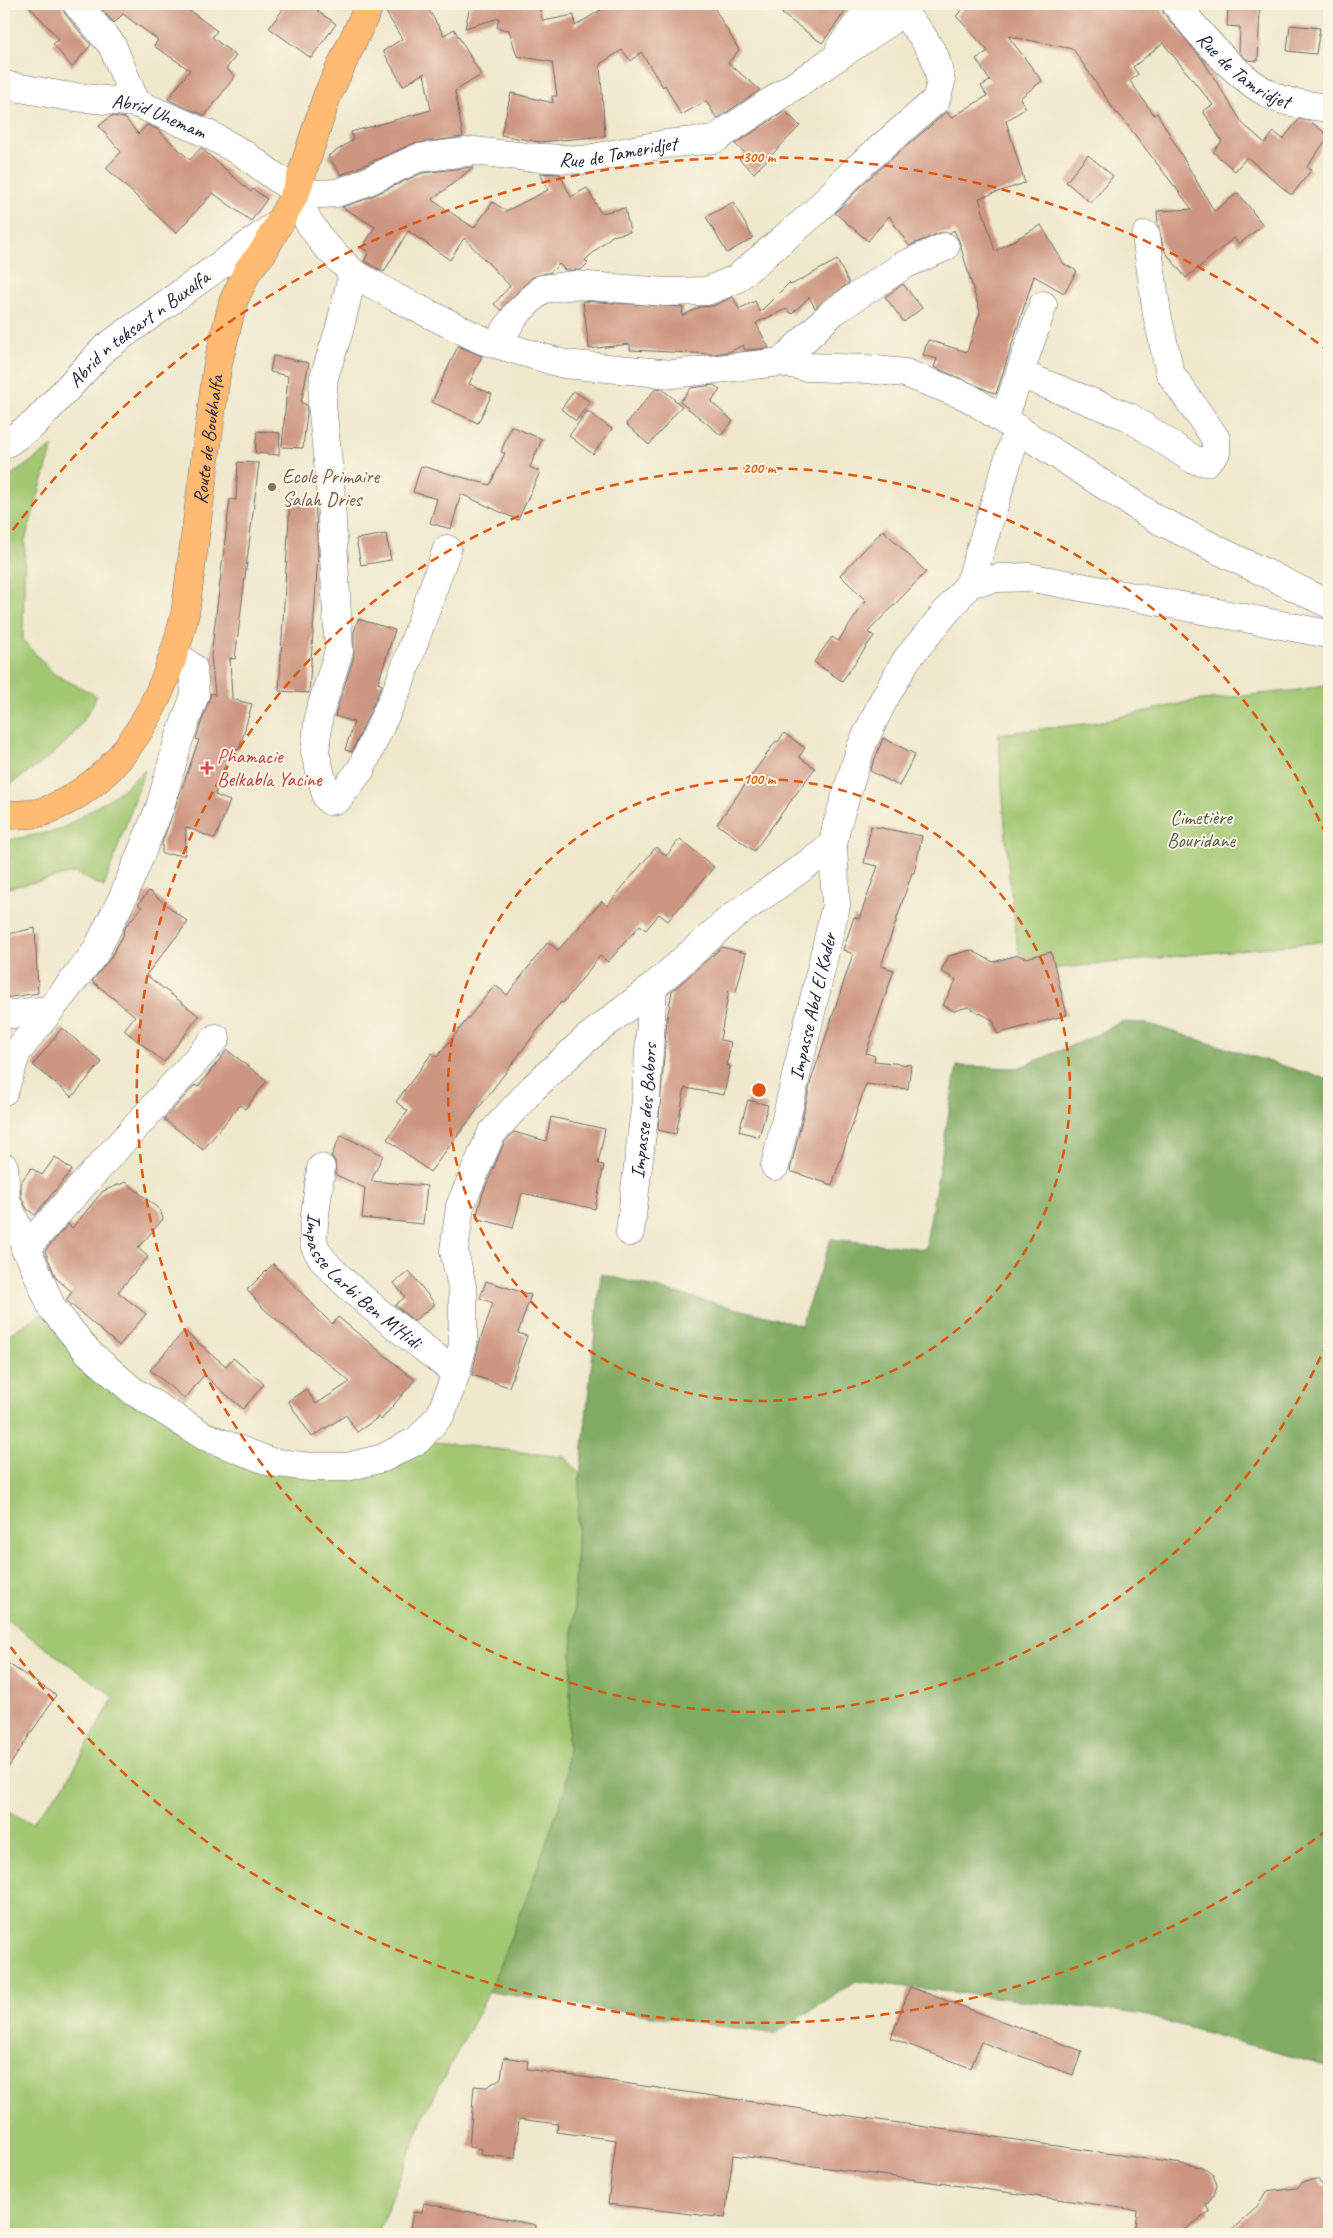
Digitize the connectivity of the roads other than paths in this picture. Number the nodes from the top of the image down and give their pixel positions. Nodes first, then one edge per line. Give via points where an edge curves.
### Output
1 (77, 4) edge
2 (370, 4) edge
3 (873, 4) edge
4 (1176, 4) edge
5 (903, 7) edge
6 (827, 64) junction
7 (4, 85) edge
8 (136, 103) junction
9 (1329, 108) edge
10 (296, 192) junction
11 (280, 222) junction
12 (1146, 235) dead end
13 (945, 247) dead end
14 (353, 273) junction
15 (1043, 305) dead end
16 (497, 343) junction
17 (781, 362) junction
18 (1020, 374) junction
19 (1011, 423) junction
20 (4, 444) edge
21 (447, 549) dead end
22 (970, 583) junction
23 (1329, 604) edge
24 (1329, 634) edge
25 (174, 653) junction
26 (4, 815) edge
27 (833, 846) junction
28 (653, 988) junction
29 (49, 1010) junction
30 (4, 1015) edge
31 (216, 1038) dead end
32 (4, 1091) edge
33 (776, 1166) dead end
34 (4, 1167) edge
35 (321, 1168) dead end
36 (630, 1232) dead end
37 (26, 1249) junction
38 (456, 1374) junction

1 - 8 street via 112,45
2 - 10 main road, Route de Boukhalfa via 327,96
3 - 6 street
4 - 9 street, Rue de Tamridjet via 1236,70 1255,85 1273,96
5 - 6 street, Rue de Tameridjet via 888,23
5 - 16 street via 935,57 941,82 936,100 856,170 814,213 736,279 706,291 666,292 575,285 542,289 517,313
6 - 10 street, Rue de Tameridjet via 715,139 638,148 584,160 474,151 418,158 336,193
7 - 8 street, Abrid Uhemam via 64,96
8 - 10 street, Abrid Uhemam via 208,134 244,154
10 - 11 main road, Route de Boukhalfa
10 - 14 street via 308,221 324,244
11 - 20 street, Abrid n teksart n Buxalfa via 105,348 34,424
11 - 25 main road, Route de Boukhalfa via 248,270 233,302 222,339 203,465 190,587
12 - 18 street via 1157,314 1170,373 1216,439 1216,452 1206,462 1194,460 1129,417
13 - 17 street via 904,264 833,312
14 - 16 street via 482,340
14 - 21 street via 324,377 322,404 330,483 339,651 319,714 315,752 330,800 338,799 361,769 399,685
15 - 18 street
16 - 17 street via 564,364 672,374
17 - 19 street via 905,374 968,398
18 - 19 street
19 - 22 street
19 - 23 street via 1155,518
22 - 24 street via 1028,577
22 - 27 street, Impasse Abd El Kader via 907,660 883,701 861,747
25 - 26 main road, Route de Boukhalfa via 156,703 123,754 86,788 44,812
25 - 29 street via 193,668 195,695 160,808 123,897 95,953
27 - 28 street via 731,918
27 - 33 street, Impasse Abd El Kader via 836,905
28 - 36 street, Impasse des Babors via 646,1100
28 - 38 street via 585,1040 533,1088 491,1134 460,1206 454,1251 463,1291 464,1344
29 - 30 street
29 - 32 street via 17,1052
31 - 37 street
34 - 37 street via 6,1200
35 - 38 street, Impasse Larbi Ben M'Hidi via 313,1243 320,1258 342,1282
37 - 38 street via 52,1308 88,1352 133,1391 204,1436 271,1462 347,1467 383,1458 418,1440 441,1414

